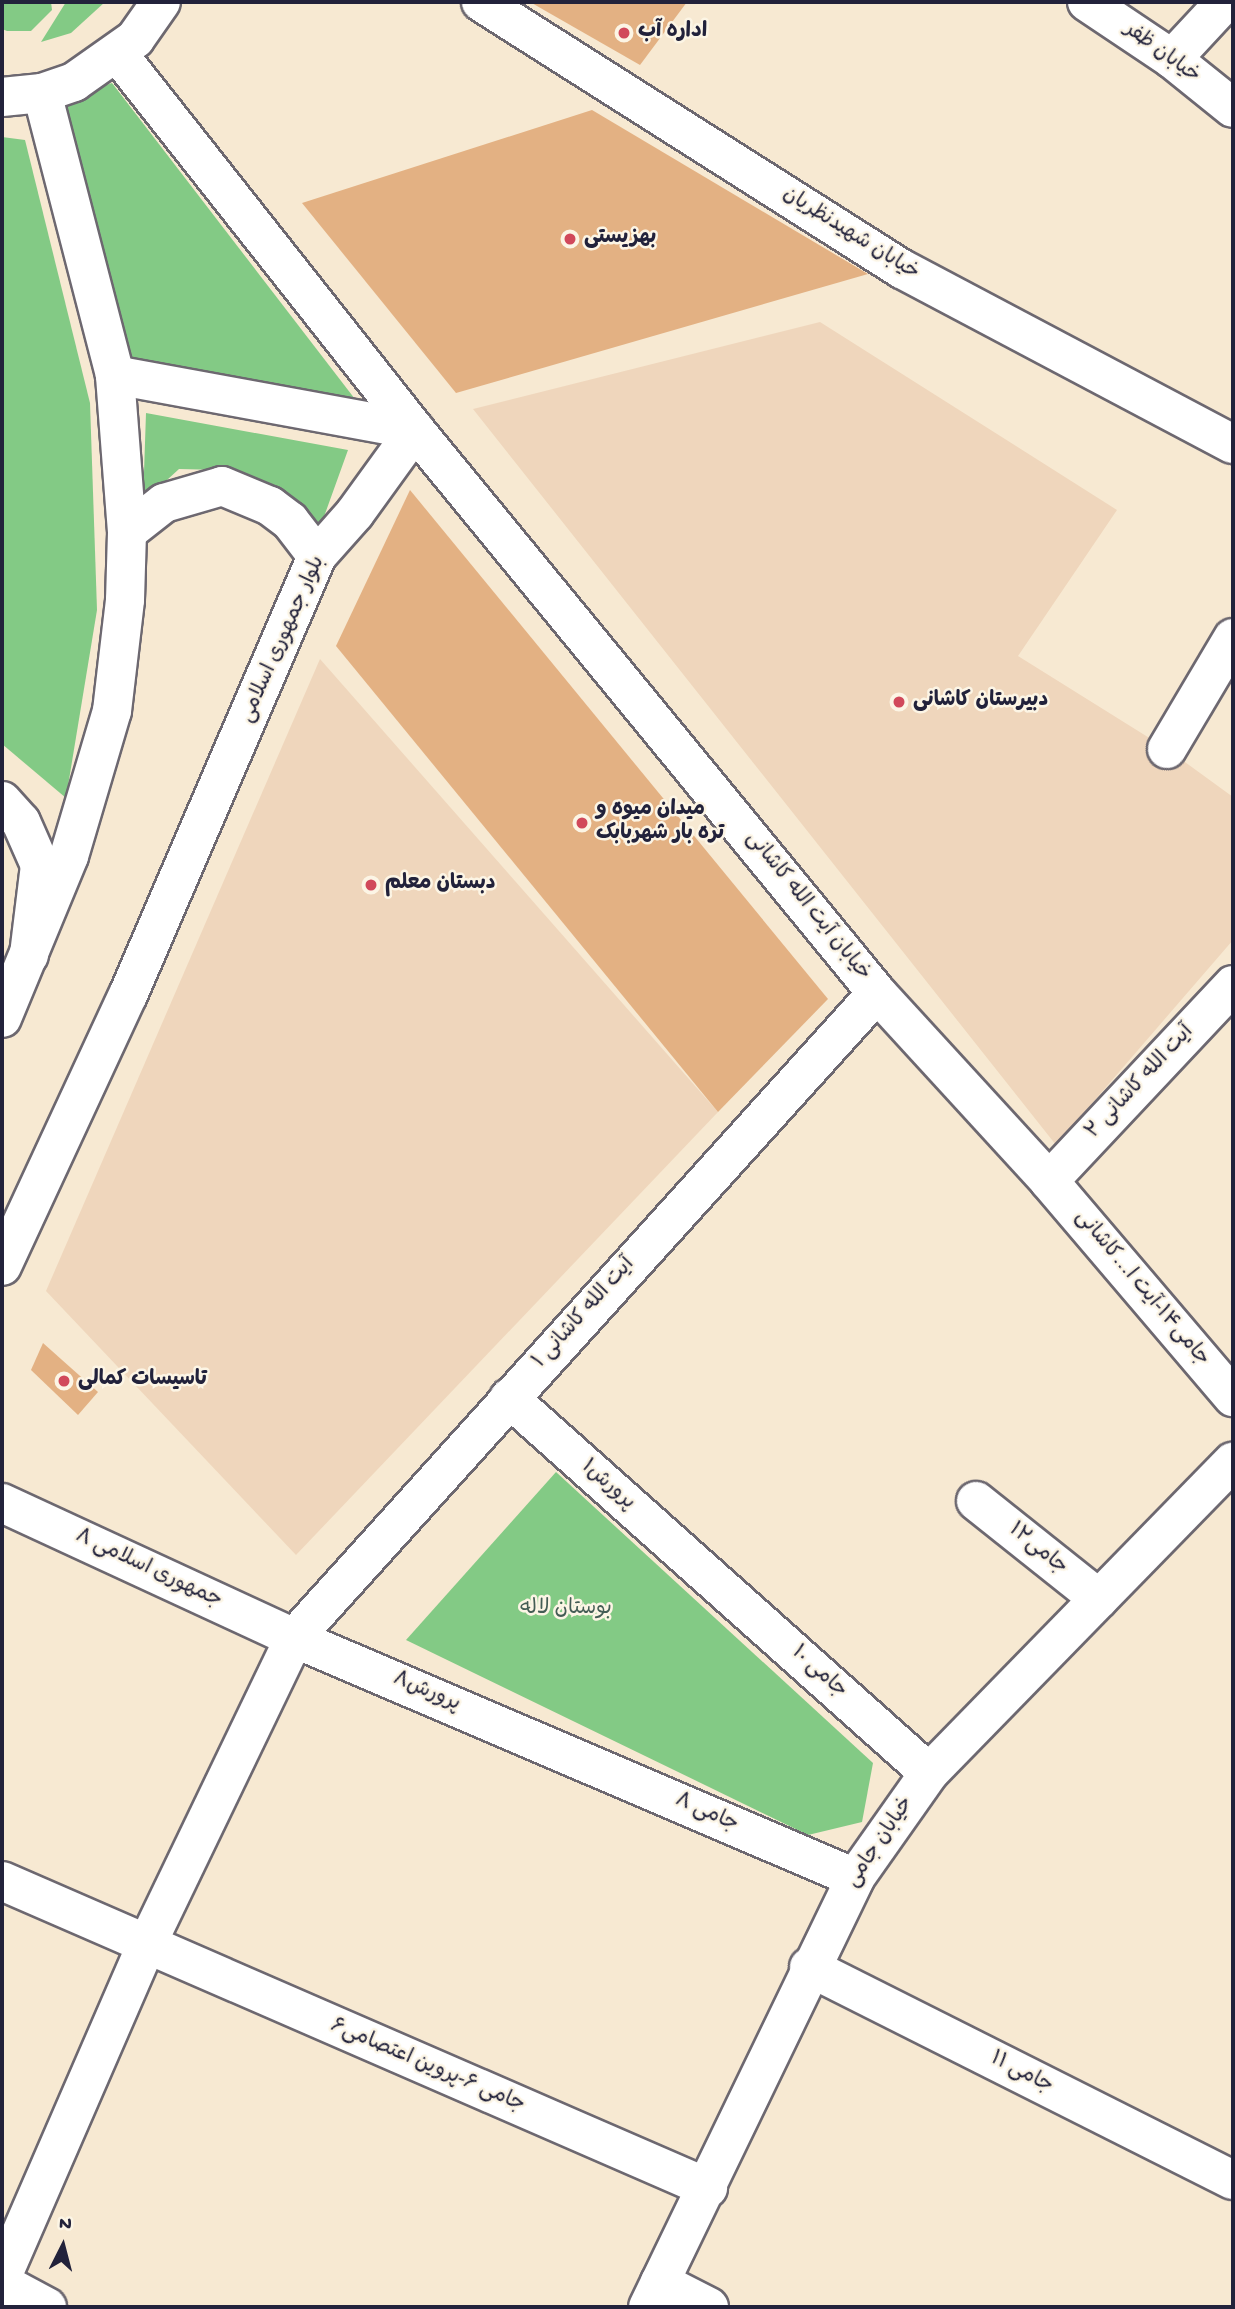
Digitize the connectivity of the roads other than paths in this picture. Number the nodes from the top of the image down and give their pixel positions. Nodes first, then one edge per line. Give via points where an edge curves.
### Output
1 (161, 2) edge
2 (481, 2) edge
3 (1087, 2) edge
4 (1225, 2) edge
5 (118, 54) junction
6 (1172, 59) junction
7 (42, 93) junction
8 (2, 97) edge
9 (1233, 108) edge
10 (114, 375) junction
11 (415, 430) junction
12 (1233, 444) edge
13 (127, 532) junction
14 (317, 556) junction
15 (1233, 638) edge
16 (1223, 679) edge
17 (1167, 749) dead end
18 (2, 801) edge
19 (29, 955) junction
20 (1233, 985) edge
21 (877, 993) junction
22 (2, 1018) edge
23 (1049, 1181) junction
24 (2, 1266) edge
25 (1233, 1397) edge
26 (509, 1398) junction
27 (1233, 1461) edge
28 (976, 1501) dead end
29 (2, 1503) edge
30 (706, 1573) joint
31 (1099, 1599) junction
32 (294, 1638) junction
33 (558, 1749) joint
34 (929, 1773) junction
35 (855, 1878) junction
36 (2, 1881) edge
37 (146, 1947) junction
38 (809, 1967) junction
39 (1233, 2180) edge
40 (708, 2188) junction
41 (2, 2277) edge
42 (2, 2283) edge
43 (654, 2295) edge
44 (47, 2307) edge
45 (709, 2307) edge

1 - 5 street via 135,39
2 - 12 street, خیابان شهیدنظریان via 902,270
3 - 6 street, خیابان ظفر
4 - 6 street
5 - 7 street via 74,82
5 - 11 street
6 - 9 street, خیابان ظفر
7 - 8 street
7 - 10 street
10 - 11 street
10 - 13 street
11 - 14 street, بلوار جمهوری اسلامی via 355,513
11 - 21 street, خیابان آیت الله کاشانی
13 - 14 street via 164,503 222,486 270,506 290,521
13 - 19 street via 125,600 112,711 69,856
14 - 24 street, بلوار جمهوری اسلامی via 128,995
15 - 16 street
16 - 17 street
18 - 19 street via 21,822 40,865
19 - 22 street
20 - 23 street, آیت الله کاشانی ۲
21 - 23 street, خیابان آیت الله کاشانی
21 - 26 street, آیت الله کاشانی ۱
23 - 25 street, جامی۱۴-آیت ا...کاشانی
26 - 30 street, پرورش۱
26 - 32 street, آیت الله کاشانی ۱
27 - 31 street, خیابان جامی
28 - 31 street, جامی۱۲
29 - 32 street, جمهوری اسلامی ۸
30 - 34 street, جامی ۱۰
31 - 34 street, خیابان جامی
32 - 33 street, پرورش۸
32 - 37 street, آیت الله کاشانی ۱
33 - 35 street, جامی ۸
34 - 35 street, خیابان جامی
35 - 38 street, خیابان جامی
36 - 37 street, جامی ۶-پروین اعتصامی۶
37 - 40 street, جامی ۶-پروین اعتصامی۶
37 - 41 street, آیت الله کاشانی ۱
38 - 39 street, جامی ۱۱
38 - 40 street, خیابان جامی
40 - 43 street, خیابان جامی
42 - 44 street
43 - 45 street

